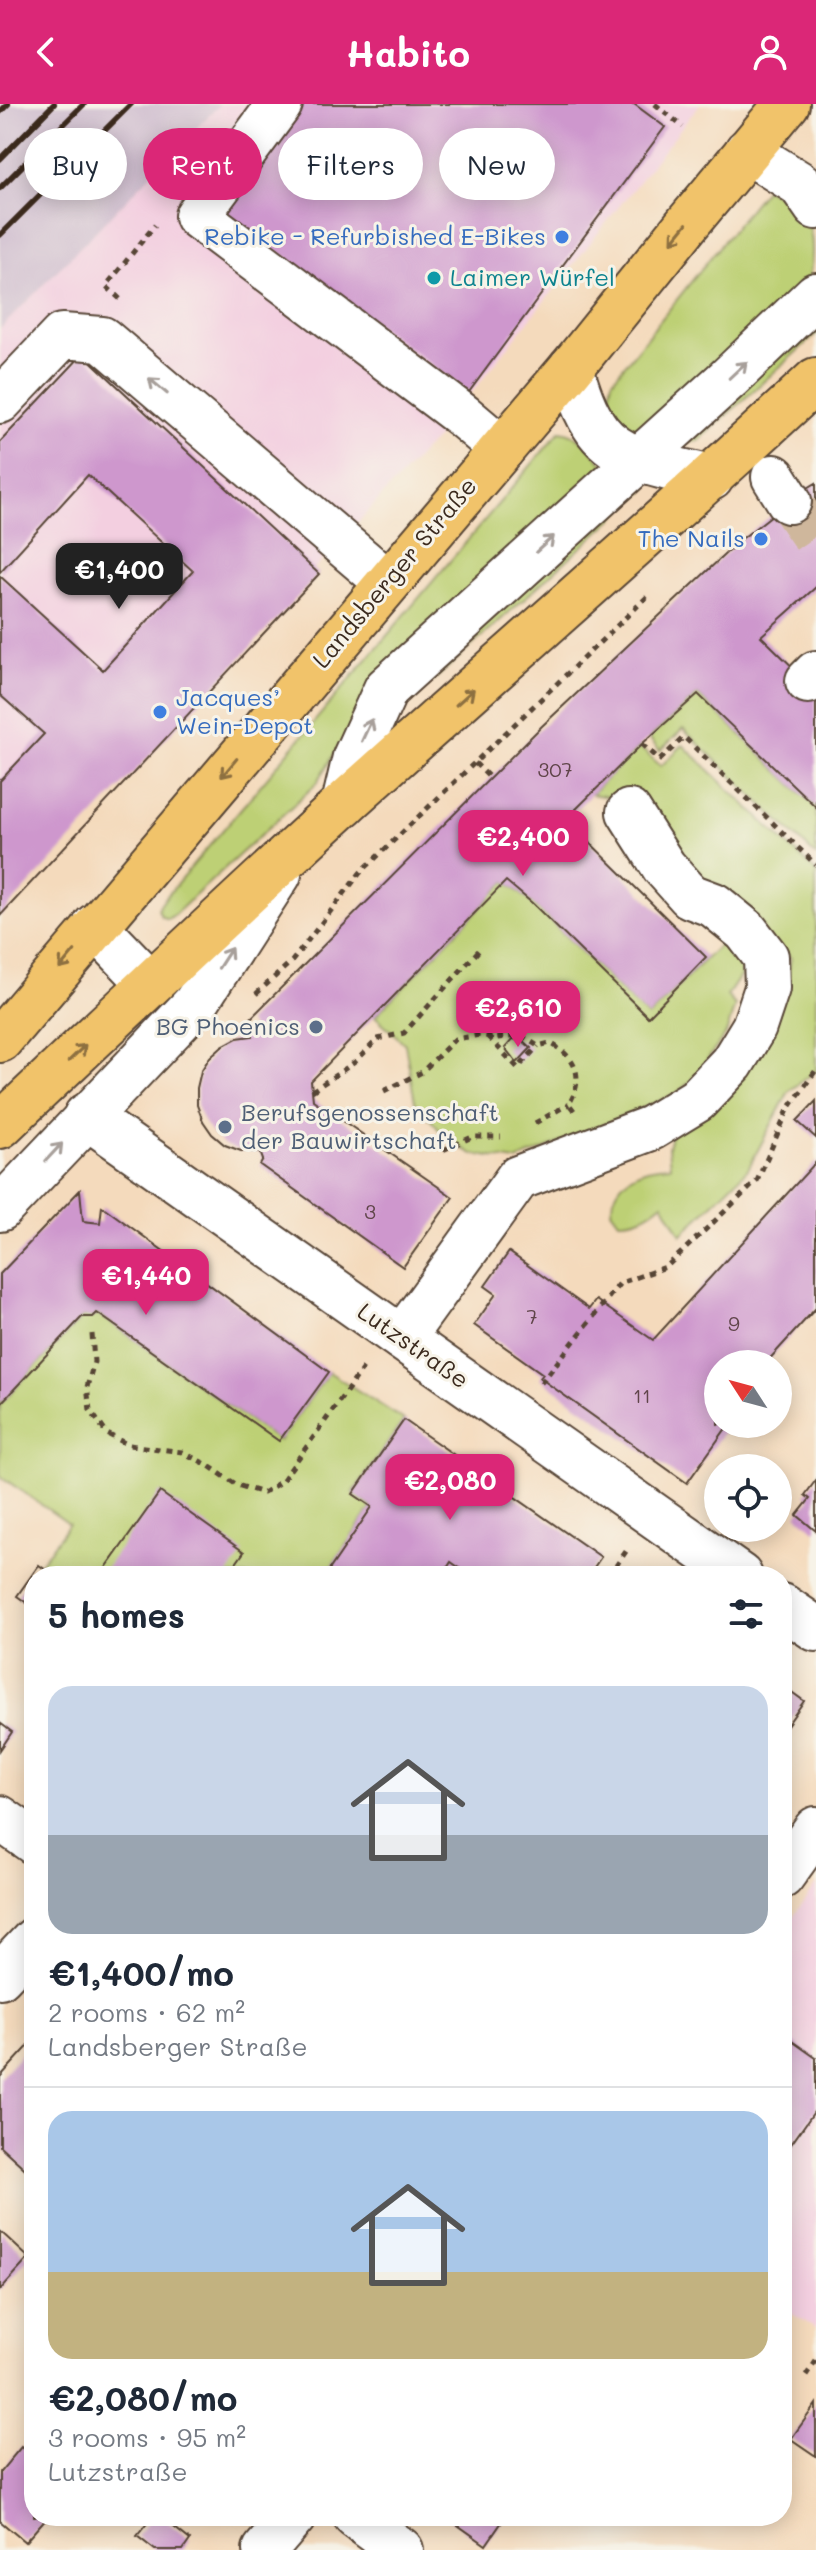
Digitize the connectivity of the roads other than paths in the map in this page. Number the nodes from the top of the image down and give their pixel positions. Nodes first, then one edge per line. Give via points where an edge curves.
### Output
1 (280, 104) edge
2 (765, 122) edge
3 (816, 207) edge
4 (816, 295) edge
5 (571, 368) junction
6 (809, 391) edge
7 (0, 401) edge
8 (502, 449) junction
9 (638, 459) junction
10 (711, 478) junction
11 (387, 582) junction
12 (344, 804) junction
13 (629, 812) dead end
14 (292, 853) junction
15 (95, 926) junction
16 (150, 983) junction
17 (0, 1040) edge
18 (86, 1116) junction
19 (0, 1126) edge
20 (0, 1209) edge
21 (396, 1334) junction
22 (726, 1566) edge
23 (792, 1613) edge
24 (816, 1629) edge
25 (0, 1818) edge
26 (816, 1829) edge
27 (24, 1835) edge
28 (792, 1862) edge
29 (24, 1951) edge
30 (0, 1976) edge
31 (285, 2526) edge
32 (369, 2526) edge
33 (265, 2550) edge
34 (401, 2550) edge

1 - 8 street via 197,216
2 - 3 street
2 -> 5 main road, Landsberger Straße
9 -> 4 street
5 - 8 main road, Landsberger Straße
5 - 9 street via 598,432
6 - 10 main road
11 -> 7 street via 102,339 62,336
8 - 11 main road, Landsberger Straße
9 - 10 street
12 -> 9 street via 355,757 386,689
12 -> 10 main road
11 -> 15 main road, Landsberger Straße
12 - 14 main road
13 - 21 street via 690,896 714,905 746,931 766,957 767,988 754,1027 732,1063 697,1100 651,1128 518,1178
14 - 16 main road
18 -> 14 street via 195,1004
15 - 16 street
15 -> 17 main road, Landsberger Straße
19 -> 16 main road
20 -> 18 street
18 - 21 street, Lutzstraße
21 - 22 street, Lutzstraße
23 - 24 street
25 - 27 street
26 - 28 street
29 - 30 street
31 - 33 street
32 - 34 street

